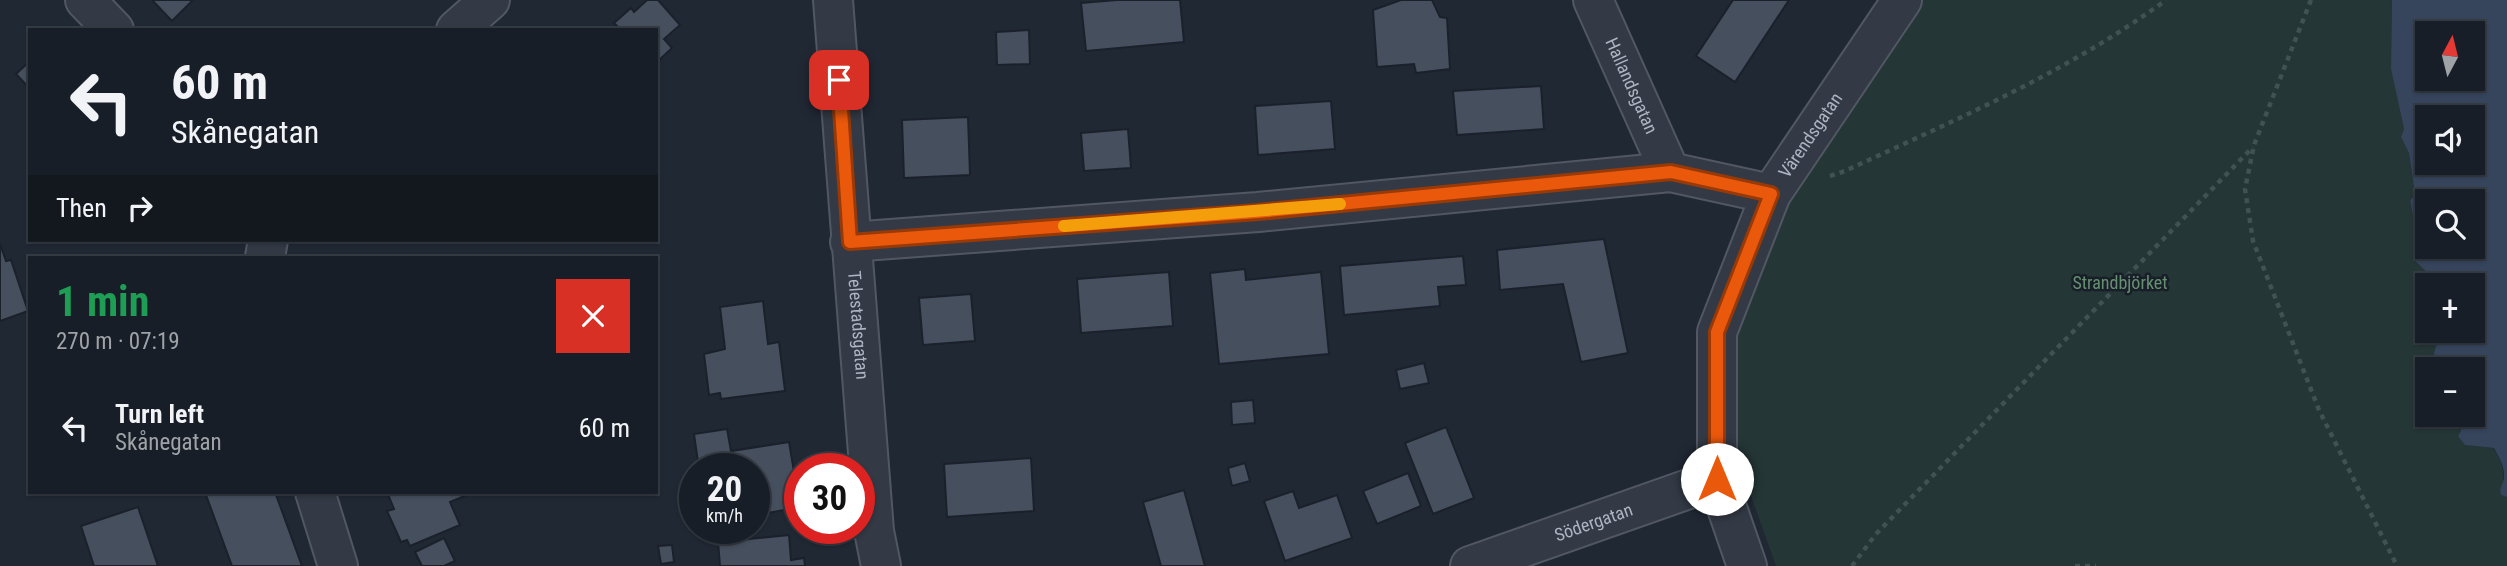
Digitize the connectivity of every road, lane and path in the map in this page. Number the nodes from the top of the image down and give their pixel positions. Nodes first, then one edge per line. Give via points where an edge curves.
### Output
1 (85, 0) edge
2 (490, 0) edge
3 (833, 0) edge
4 (1593, 0) edge
5 (1902, 0) edge
6 (2166, 0) edge
7 (2311, 0) edge
8 (112, 28) edge
9 (458, 28) edge
10 (2255, 145) junction
11 (1671, 172) junction
12 (1771, 194) junction
13 (850, 242) junction
14 (1717, 479) junction
15 (316, 494) edge
16 (338, 566) edge
17 (881, 566) edge
18 (1470, 566) edge
19 (1747, 566) edge
20 (1852, 566) edge
21 (2075, 566) edge
22 (2096, 566) edge
23 (2397, 566) edge

1 - 8 street
2 - 9 street
3 - 13 street, Telestadsgatan
4 - 11 street, Hallandsgatan
5 - 12 street, Värendsgatan
6 - 12 path via 2121,33 1982,108 1845,171
7 - 10 path
10 - 20 path via 1876,534
10 - 23 path via 2245,189 2253,241 2319,410
11 - 12 street
11 - 13 street via 1258,212
12 - 14 street, Värendsgatan via 1717,332
13 - 17 street, Telestadsgatan via 874,531
14 - 18 street, Södergatan
14 - 19 street, Värendsgatan
15 - 16 street
21 - 22 path

